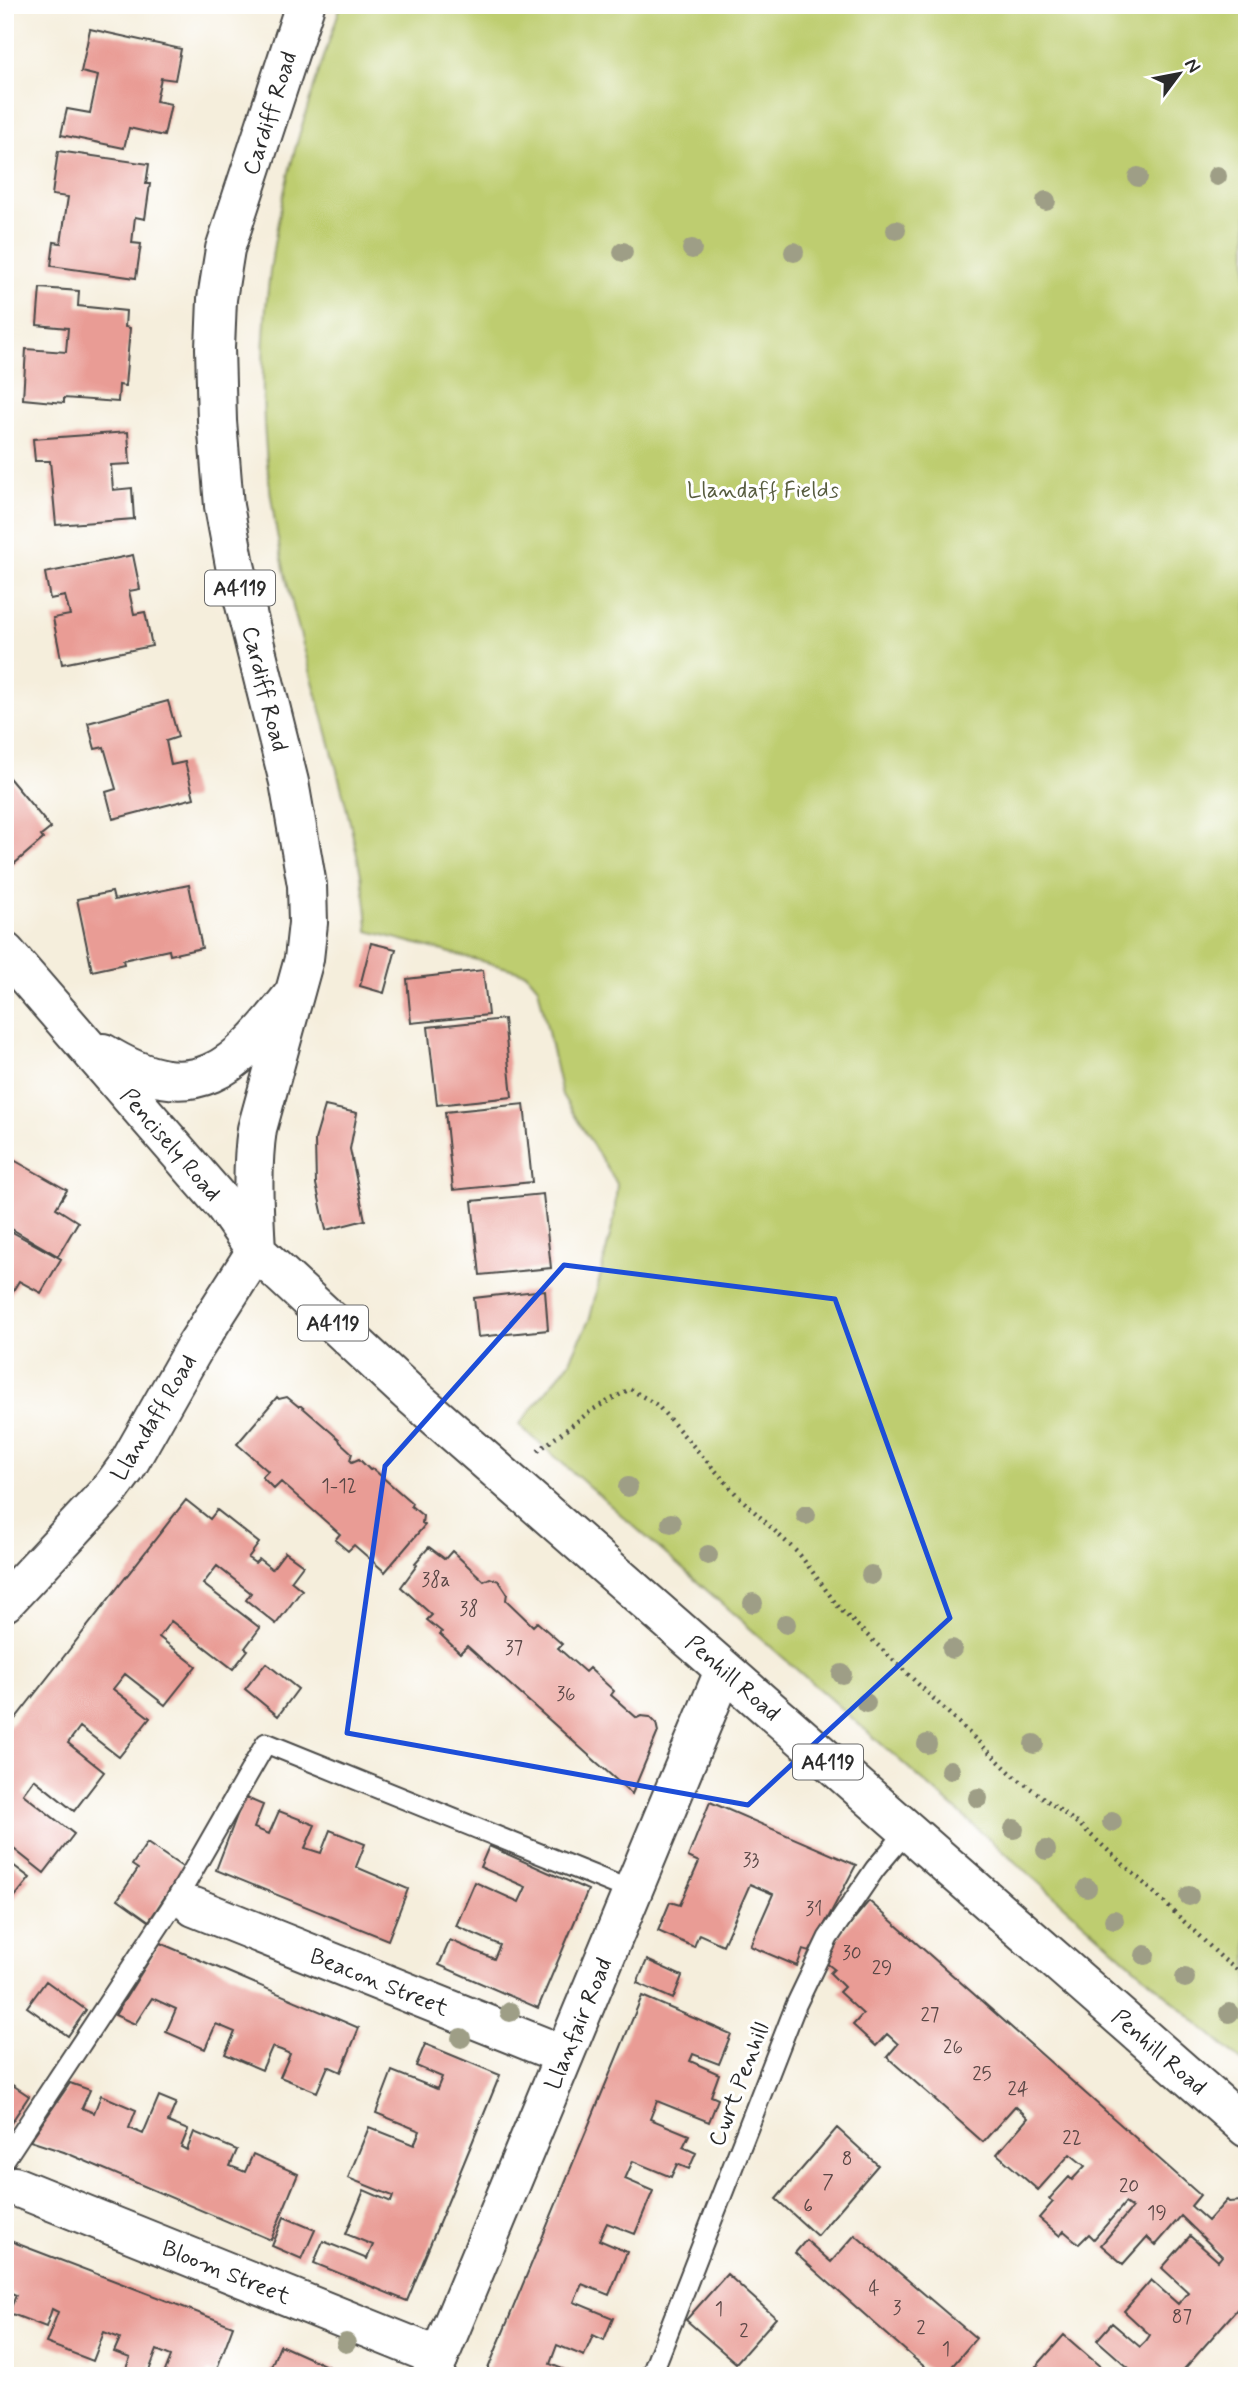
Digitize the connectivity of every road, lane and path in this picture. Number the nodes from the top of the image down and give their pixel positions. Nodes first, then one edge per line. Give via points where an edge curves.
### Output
1 (305, 5) edge
2 (5, 952) edge
3 (293, 995) junction
4 (80, 1039) junction
5 (256, 1251) junction
6 (538, 1451) dead end
7 (5, 1602) edge
8 (724, 1671) junction
9 (907, 1831) junction
10 (632, 1891) junction
11 (185, 1903) junction
12 (1247, 1978) edge
13 (564, 2056) junction
14 (1247, 2128) edge
15 (8, 2176) edge
16 (435, 2366) edge
17 (651, 2376) edge

1 - 3 main road, Cardiff Road / A4119 via 225,249 215,348 224,506 234,565 289,782 307,885 304,959
2 - 4 main road, Pencisely Road
3 - 4 main road, Pencisely Road via 262,1035 236,1058 216,1072 196,1077 150,1077
3 - 5 main road, Cardiff Road / A4119 via 257,1129 252,1190
4 - 5 main road, Pencisely Road via 223,1205
5 - 7 main road, Llandaff Road via 126,1468
5 - 8 main road, Penhill Road / A4119 via 400,1385
6 - 12 path via 592,1410 630,1389 657,1405 736,1494 800,1555 840,1609 1014,1776 1081,1826
8 - 9 main road, Penhill Road / A4119
8 - 10 main road, Llanfair Road
9 - 14 main road, Penhill Road / A4119
9 - 17 lane, Cwrt Penhill via 828,1938 796,2005
10 - 11 lane via 267,1743
10 - 13 main road, Llanfair Road
11 - 13 main road, Beacon Street
11 - 15 lane
13 - 16 main road, Llanfair Road
15 - 16 main road, Bloom Street

